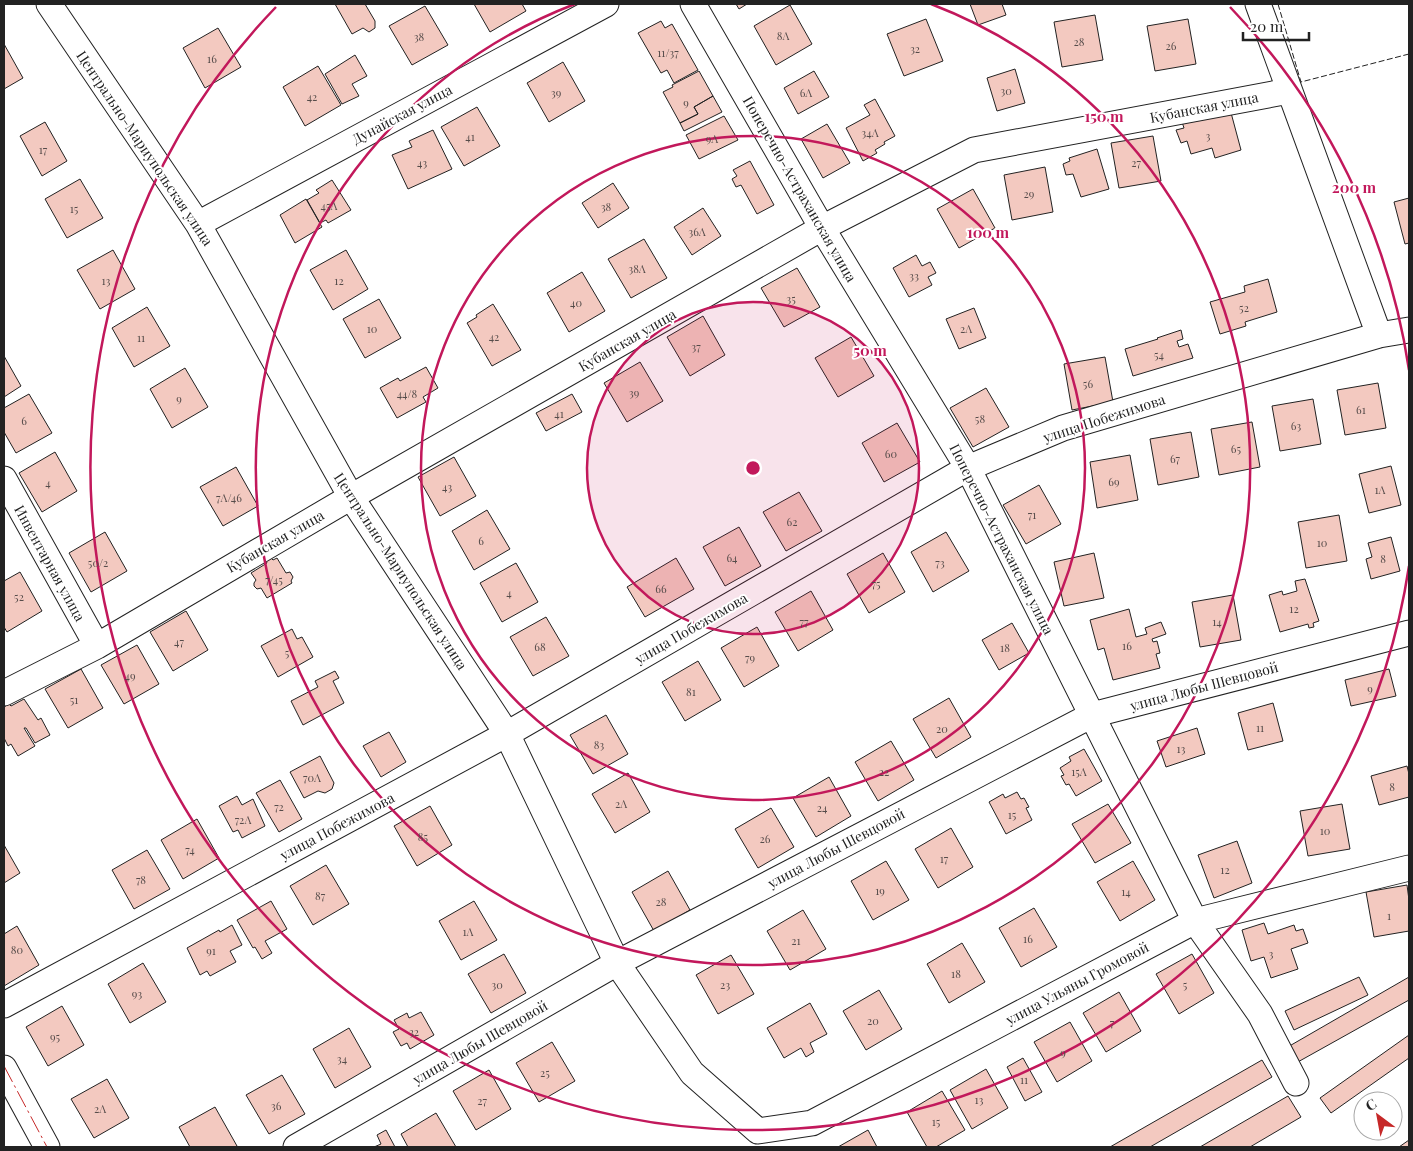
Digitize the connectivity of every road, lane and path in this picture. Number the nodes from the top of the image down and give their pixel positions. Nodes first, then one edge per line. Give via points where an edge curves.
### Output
1 (49, 4) edge
2 (606, 4) edge
3 (692, 4) edge
4 (1258, 4) edge
5 (1289, 91) junction
6 (198, 224) junction
7 (822, 228) junction
8 (1409, 330) edge
9 (1379, 335) junction
10 (968, 468) junction
11 (4, 479) edge
12 (351, 497) junction
13 (1409, 633) edge
14 (97, 646) junction
15 (4, 693) edge
16 (1092, 715) junction
17 (507, 734) junction
18 (1409, 868) edge
19 (1195, 921) junction
20 (617, 963) junction
21 (4, 1005) edge
22 (4, 1068) edge
23 (1296, 1083) dead end
24 (758, 1131) joint
25 (47, 1147) edge
26 (296, 1147) edge

1 - 6 street, Центрально-Мариупольская улица
2 - 6 street, Дунайская улица
3 - 7 street, Поперечно-Астраханская улица
4 - 5 street
5 - 7 street, Кубанская улица via 974,150
5 - 9 street
6 - 12 street, Центрально-Мариупольская улица
7 - 10 street, Поперечно-Астраханская улица
7 - 12 street, Кубанская улица
8 - 9 street, улица Побежимова
9 - 10 street, улица Побежимова via 1063,428
10 - 16 street, Поперечно-Астраханская улица
10 - 17 street, улица Побежимова
11 - 14 street, Инвентарная улица
12 - 14 street, Кубанская улица
12 - 17 street, Центрально-Мариупольская улица
13 - 16 street, улица Любы Шевцовой
14 - 15 street, Кубанская улица
16 - 19 street, Поперечно-Астраханская улица
16 - 20 street, улица Любы Шевцовой
17 - 20 street, Центрально-Мариупольская улица
17 - 21 street, улица Побежимова
18 - 19 street, улица Ульяны Громовой
19 - 23 street, Поперечно-Астраханская улица via 1260,1014
19 - 24 street, улица Ульяны Громовой via 812,1123
20 - 24 street, Центрально-Мариупольская улица via 692,1073
20 - 26 street, улица Любы Шевцовой
22 - 25 street

